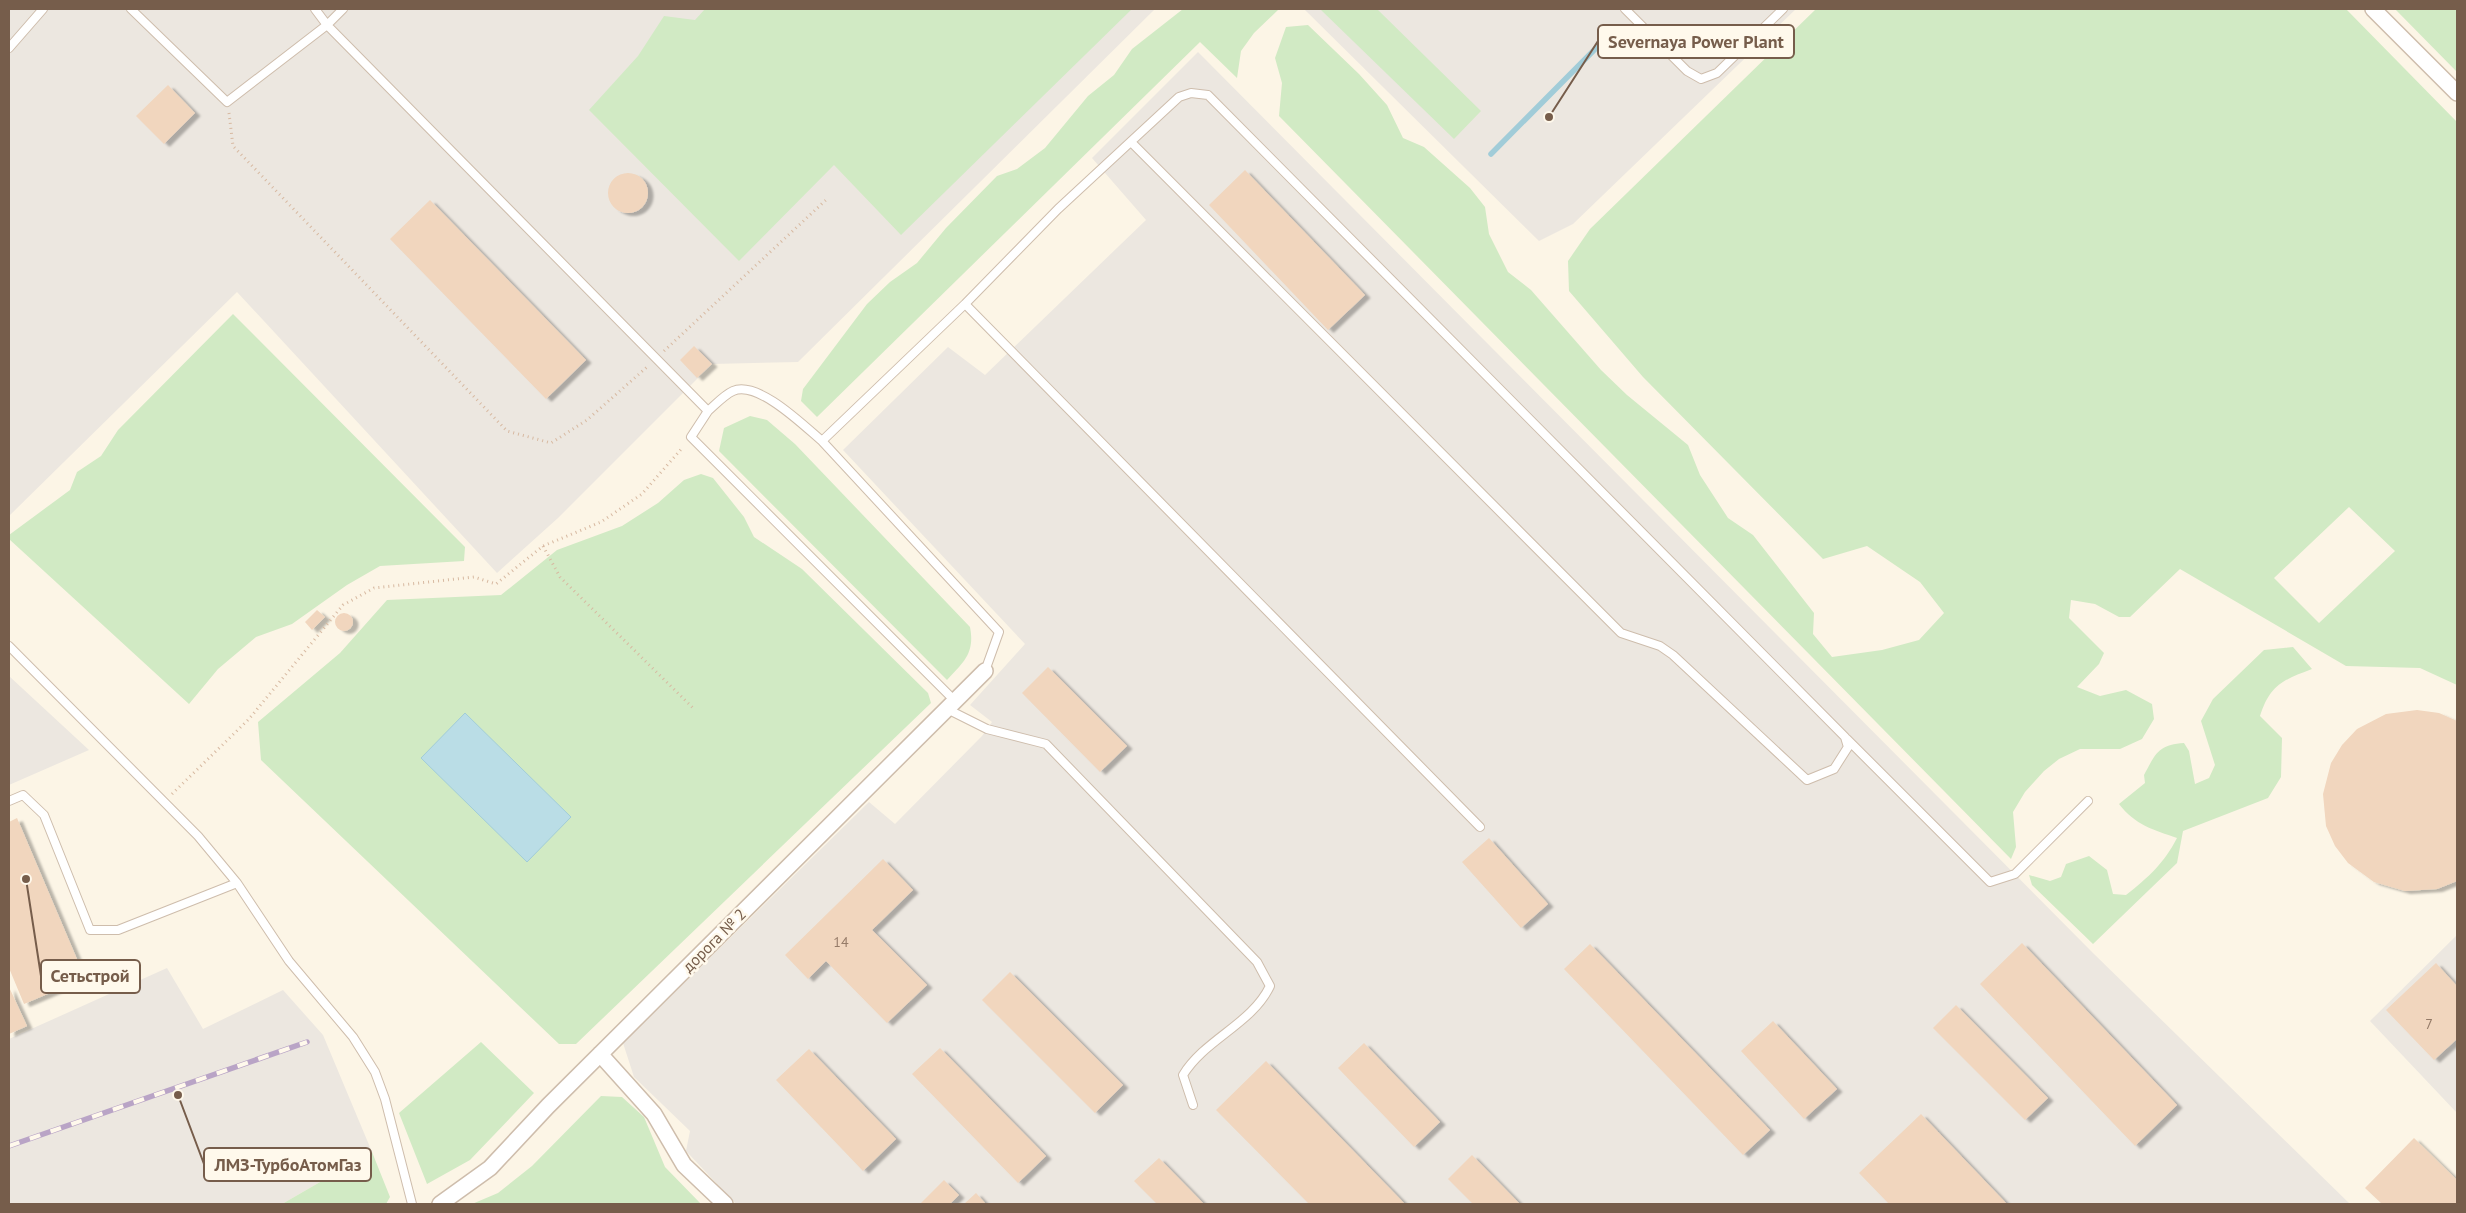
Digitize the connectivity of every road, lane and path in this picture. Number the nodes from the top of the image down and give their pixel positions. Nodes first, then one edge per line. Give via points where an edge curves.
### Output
1 (43, 9) edge
2 (131, 9) edge
3 (315, 9) edge
4 (343, 9) edge
5 (1625, 9) edge
6 (1783, 9) edge
7 (2373, 9) edge
8 (327, 25) junction
9 (9, 48) edge
10 (2457, 94) edge
11 (227, 102) junction
12 (1131, 142) junction
13 (827, 199) dead end
14 (964, 304) junction
15 (656, 359) junction
16 (708, 411) junction
17 (692, 437) junction
18 (822, 441) junction
19 (544, 546) junction
20 (9, 646) edge
21 (985, 671) joint
22 (951, 705) junction
23 (693, 708) dead end
24 (1845, 737) junction
25 (9, 801) edge
26 (164, 801) junction
27 (2088, 801) dead end
28 (1480, 827) dead end
29 (237, 883) junction
30 (600, 1054) junction
31 (1193, 1105) dead end
32 (412, 1204) edge
33 (440, 1204) edge
34 (725, 1204) edge

1 - 9 lane
2 - 11 lane
3 - 8 lane
4 - 8 lane
5 - 6 lane via 1687,71 1701,79 1717,73
7 - 10 street
8 - 11 lane
8 - 15 lane
11 - 15 path via 233,146 507,431 551,443 587,420
12 - 14 lane via 1058,209
12 - 24 lane via 1621,633 1660,646 1673,655 1807,780 1834,769 1848,747
12 - 24 lane via 1179,97 1191,93 1208,95
13 - 15 path
14 - 18 lane
14 - 28 lane
15 - 16 lane
16 - 17 lane
16 - 18 lane via 733,391 750,391 772,400
17 - 19 path via 642,494 601,522
17 - 22 lane
18 - 21 lane via 998,632
19 - 23 path via 560,577
19 - 26 path via 496,584 474,577 374,588 343,606 249,719
20 - 26 lane
21 - 22 street, дорога № 2
22 - 30 street, дорога № 2
22 - 31 lane via 987,729 1046,744 1257,962 1270,986 1262,1002 1192,1060 1183,1075
24 - 27 lane via 1990,882 2015,874
25 - 29 lane via 23,795 44,815 90,930 118,930
26 - 29 lane
29 - 32 lane via 289,961 353,1037 375,1072
30 - 33 street, дорога № 2 via 490,1168
30 - 34 street via 654,1114 684,1165

